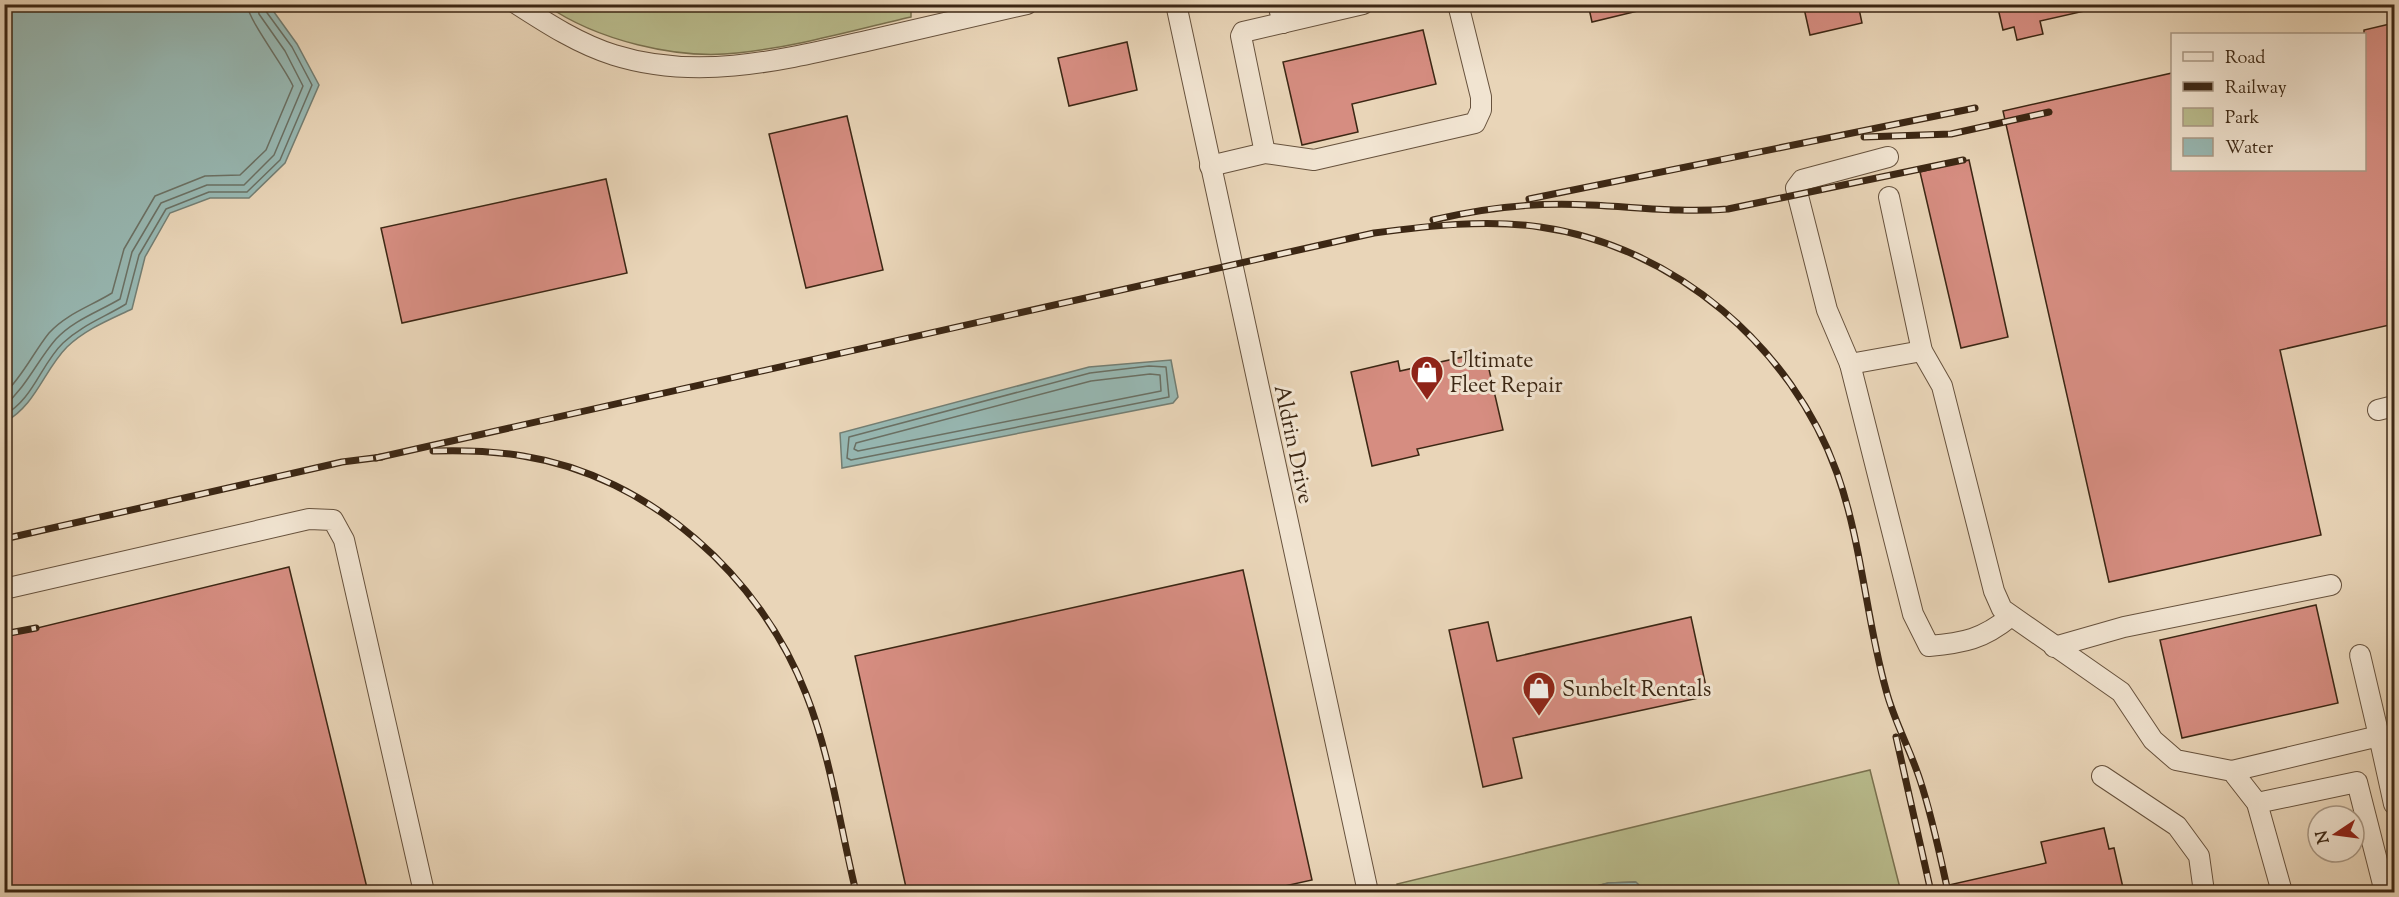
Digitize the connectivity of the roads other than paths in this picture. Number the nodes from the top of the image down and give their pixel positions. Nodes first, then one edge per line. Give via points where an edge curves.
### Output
1 (517, 4) edge
2 (1176, 4) edge
3 (1363, 4) edge
4 (1458, 4) edge
5 (1023, 5) edge
6 (1280, 14) edge
7 (1266, 153) junction
8 (1888, 157) dead end
9 (1210, 166) junction
10 (1889, 197) dead end
11 (1922, 351) junction
12 (1850, 364) junction
13 (2331, 585) dead end
14 (4, 589) edge
15 (2010, 617) junction
16 (2054, 647) junction
17 (2360, 655) dead end
18 (2379, 736) junction
19 (2232, 771) junction
20 (2102, 776) dead end
21 (2257, 803) junction
22 (2394, 804) edge
23 (424, 892) edge
24 (1368, 892) edge
25 (2204, 892) edge
26 (2282, 892) edge
27 (2385, 892) edge

1 - 5 street via 564,34 614,55 664,65 720,68 778,61
2 - 9 street, Aldrin Drive
3 - 6 street
4 - 7 street via 1481,98 1475,123 1314,160
6 - 7 street via 1241,36
7 - 9 street
8 - 12 street via 1802,180 1796,188 1827,310
9 - 24 street, Aldrin Drive
10 - 11 street
11 - 12 street
11 - 15 street via 1942,386 1994,591 2001,609
12 - 15 street via 1913,614 1929,646 1960,643 1989,634
13 - 16 street via 2124,627
14 - 23 street via 309,519 333,520 344,540
15 - 16 street
16 - 19 street via 2121,692 2153,740 2176,760
17 - 18 street
18 - 19 street
18 - 22 street
19 - 21 street
20 - 25 street via 2177,826 2199,856
21 - 26 street
21 - 27 street via 2357,782

